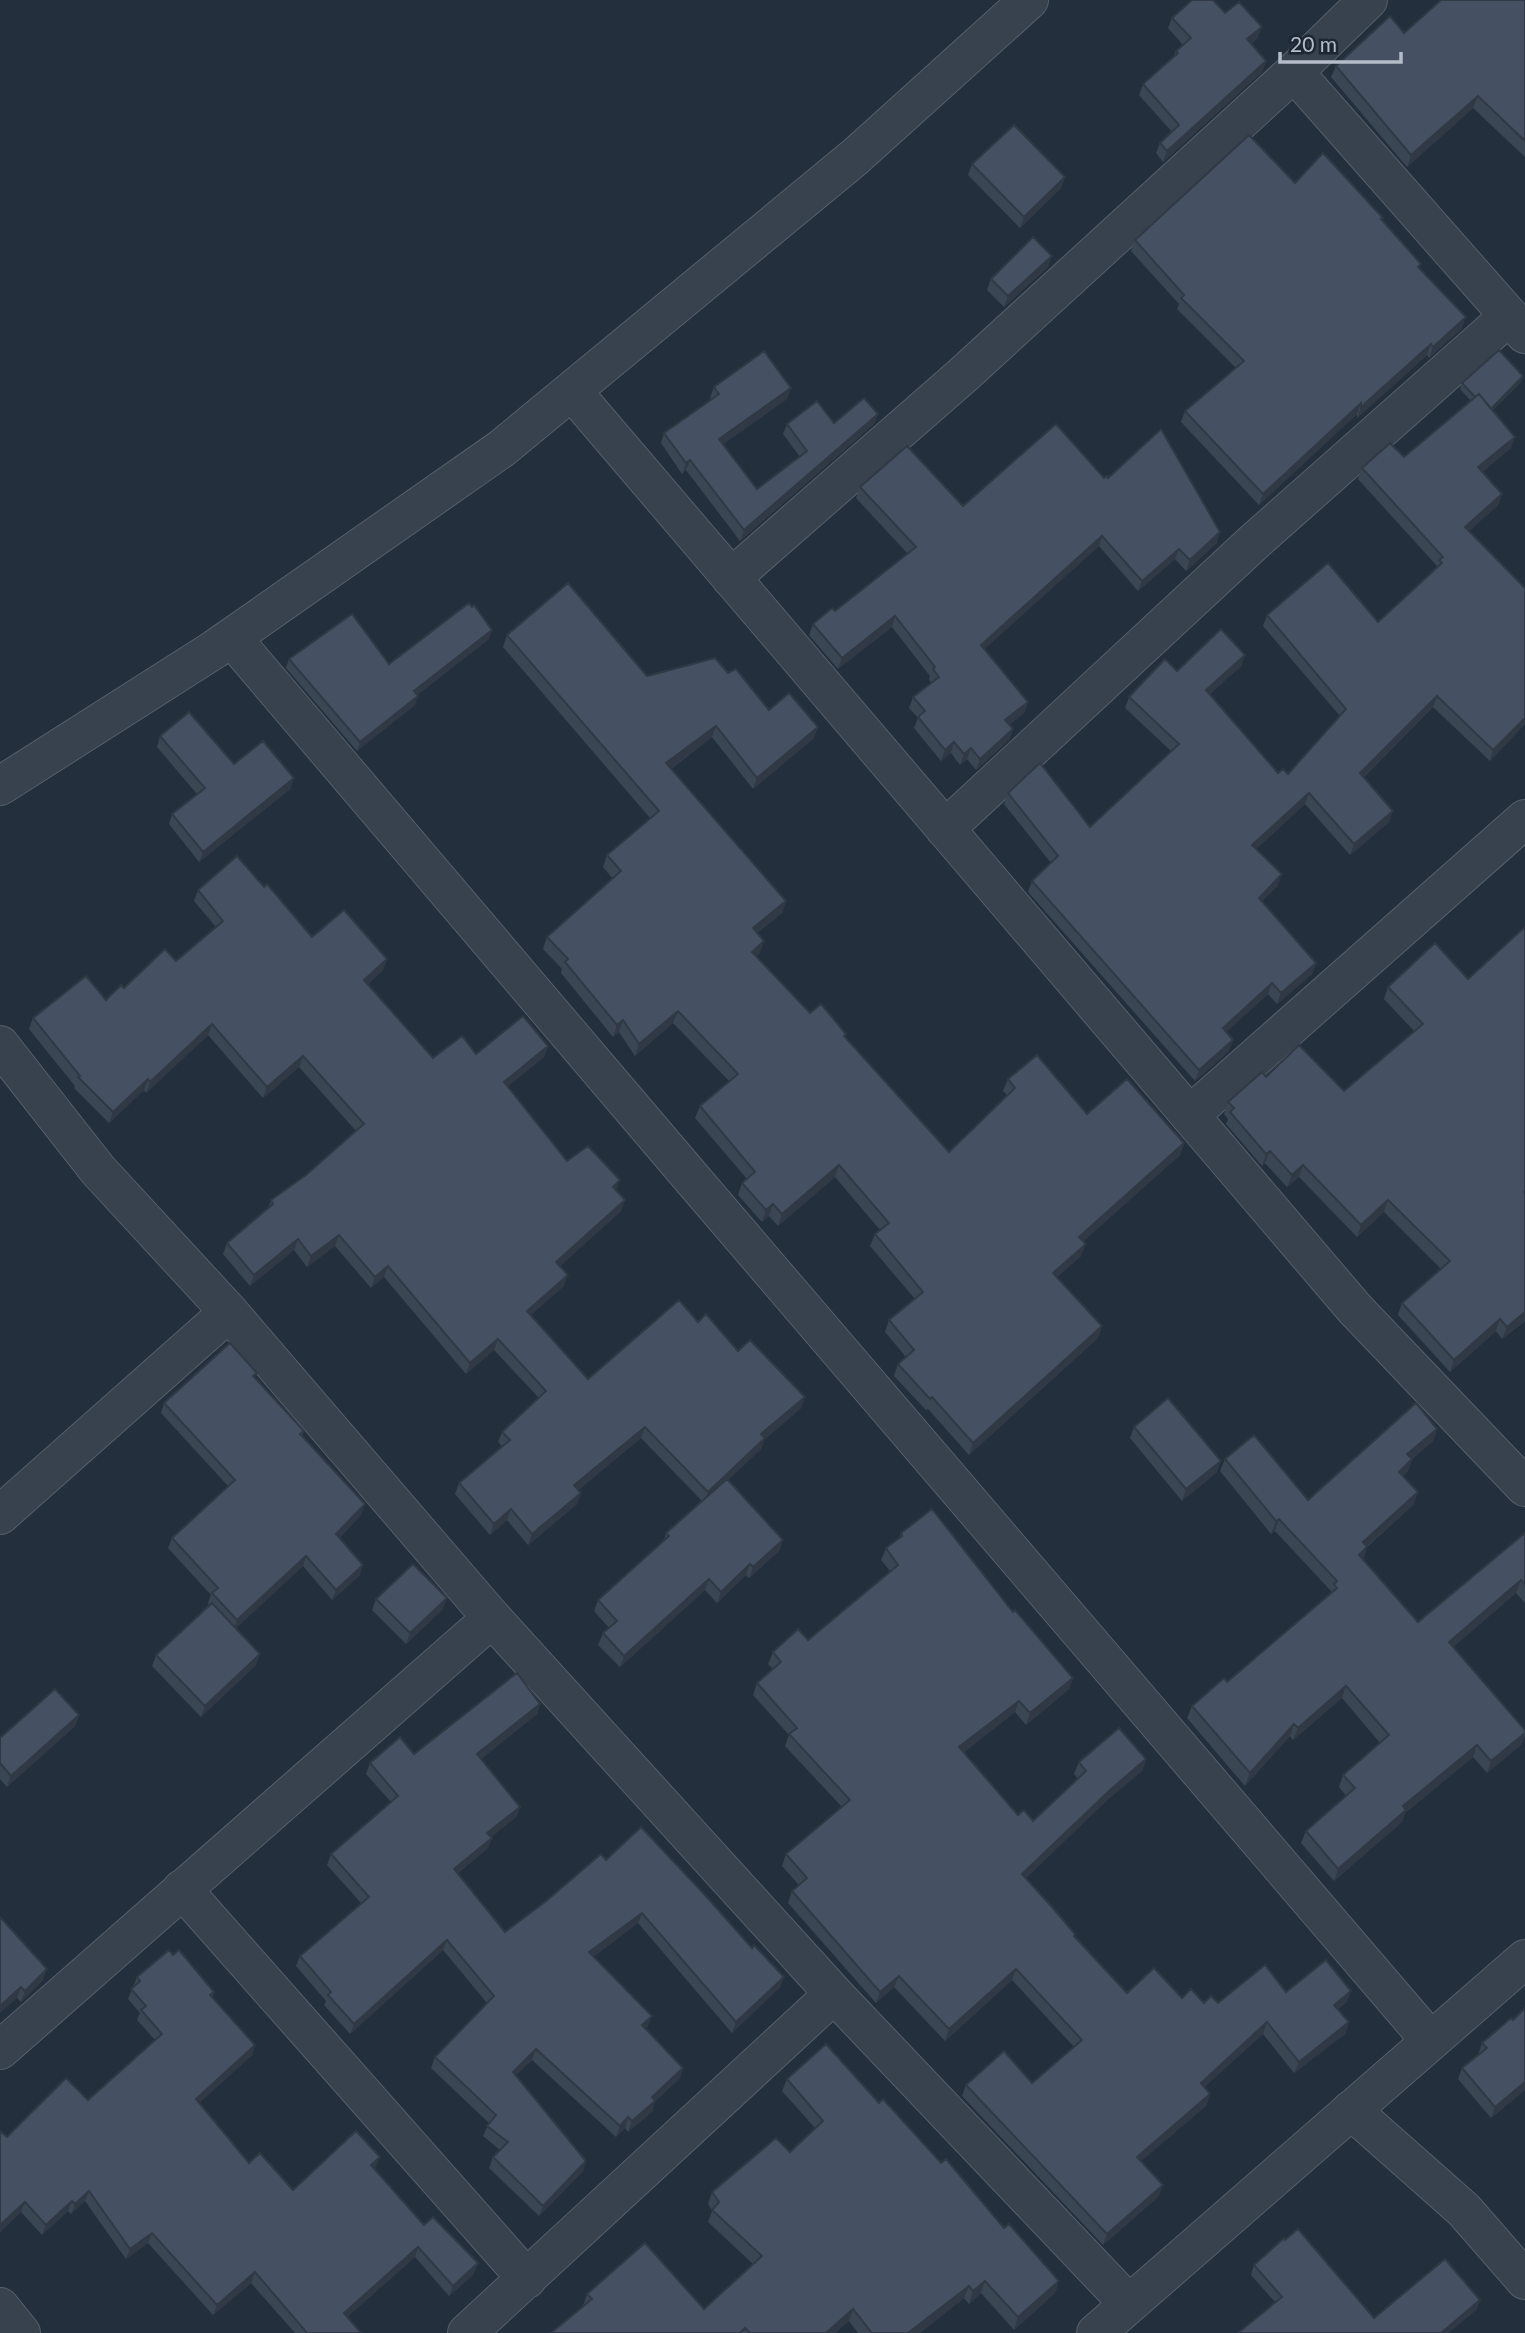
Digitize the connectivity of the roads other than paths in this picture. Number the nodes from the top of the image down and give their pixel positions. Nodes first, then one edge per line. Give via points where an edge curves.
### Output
1 (1029, 0) edge
2 (1368, 0) edge
3 (1294, 72) junction
4 (1517, 326) edge
5 (572, 391) junction
6 (731, 578) junction
7 (232, 638) junction
8 (0, 786) edge
9 (945, 828) junction
10 (1520, 833) edge
11 (0, 1045) edge
12 (1190, 1115) junction
13 (229, 1311) junction
14 (1525, 1487) edge
15 (0, 1515) edge
16 (492, 1618) junction
17 (183, 1889) junction
18 (1525, 1959) edge
19 (834, 1994) junction
20 (1430, 2040) junction
21 (0, 2050) edge
22 (1351, 2110) junction
23 (527, 2279) junction
24 (1525, 2280) edge
25 (1128, 2303) junction
26 (0, 2307) edge
27 (21, 2333) edge
28 (467, 2333) edge
29 (1096, 2333) edge

1 - 5 street via 855,157
2 - 3 street
3 - 4 street
3 - 6 street via 963,375
4 - 9 street via 1255,541
5 - 6 street
5 - 7 street via 501,449
6 - 9 street
7 - 8 street
7 - 20 street
9 - 12 street
10 - 12 street
11 - 13 street via 98,1170
12 - 14 street via 1356,1309
13 - 15 street
13 - 16 street
16 - 17 street
16 - 19 street
17 - 21 street
17 - 23 street
18 - 20 street
19 - 23 street
19 - 25 street
20 - 22 street
22 - 24 street via 1464,2210
22 - 25 street
23 - 28 street
25 - 29 street
26 - 27 street

